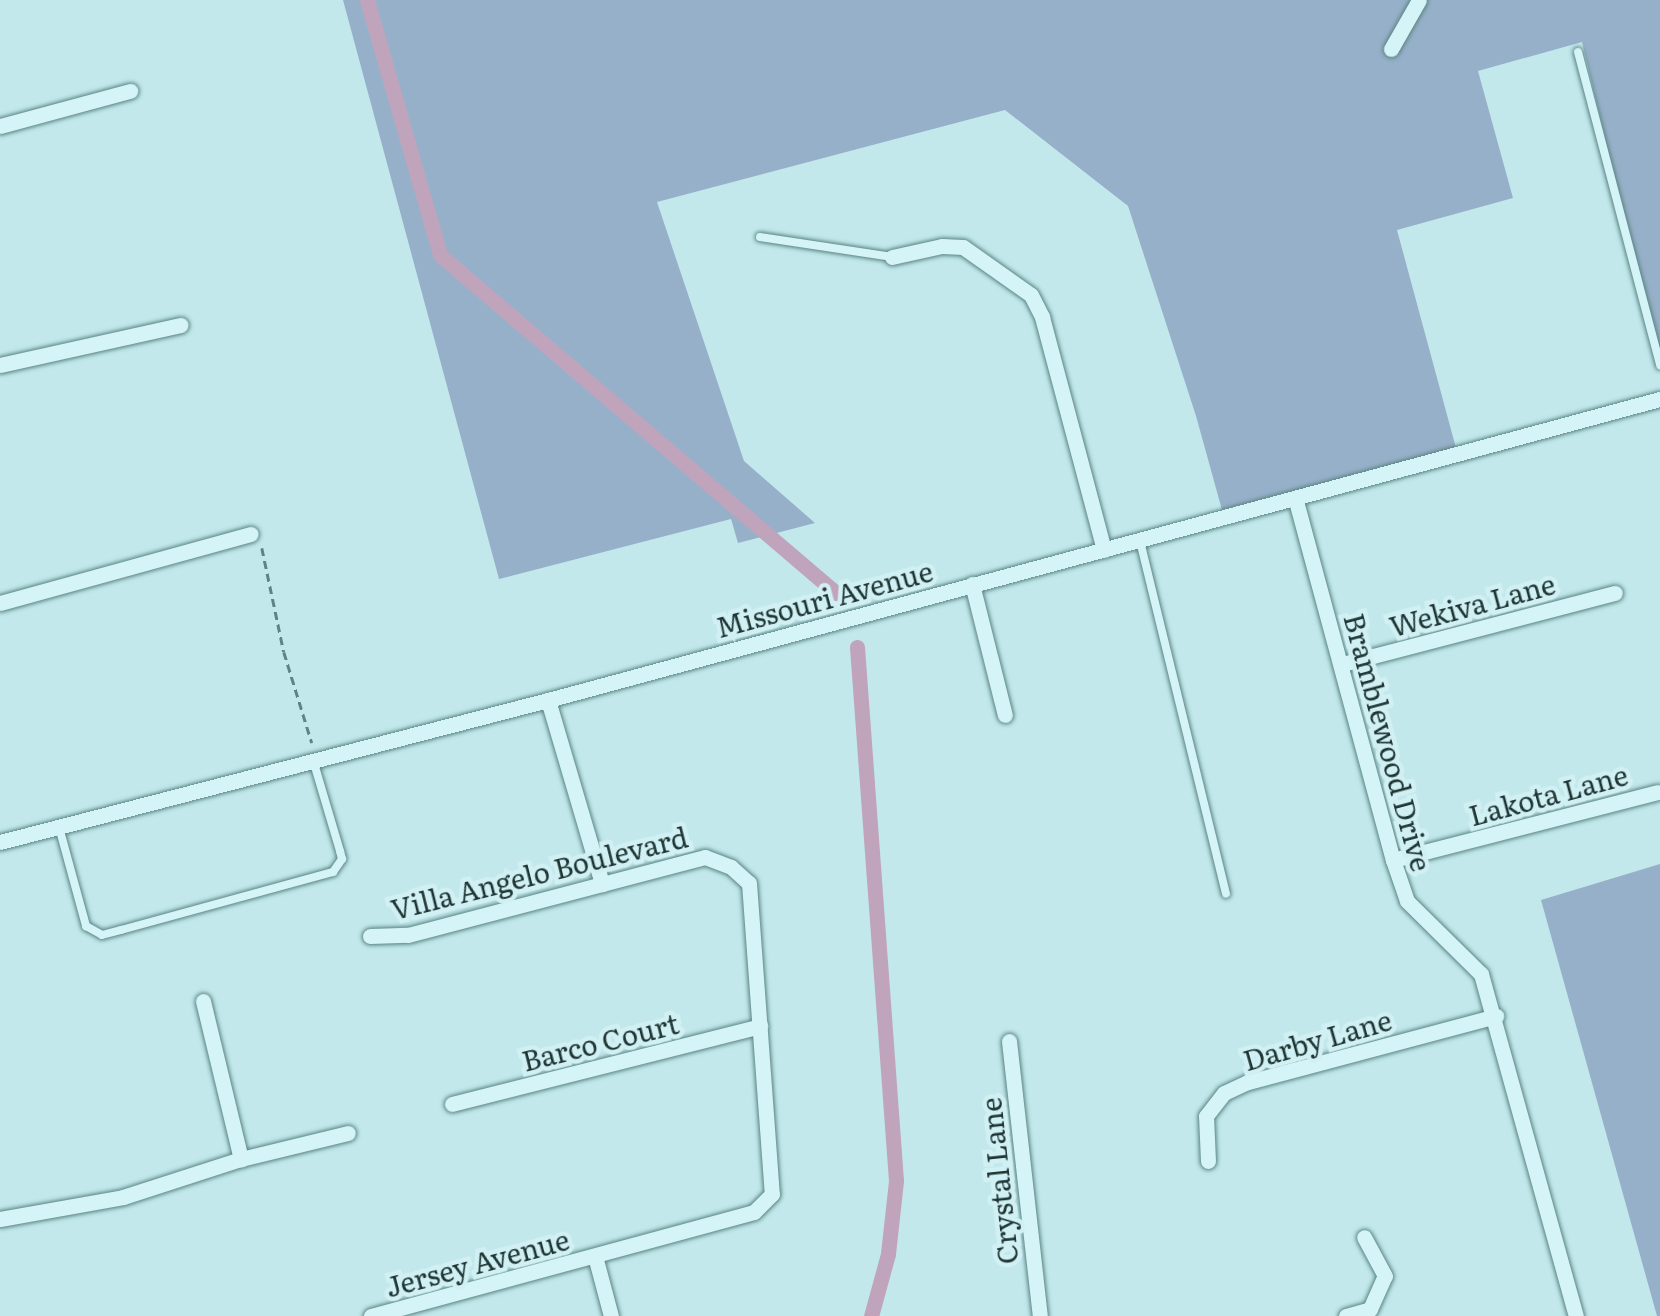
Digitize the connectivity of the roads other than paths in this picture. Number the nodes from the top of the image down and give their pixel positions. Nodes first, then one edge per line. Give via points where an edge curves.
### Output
1 (1419, 0) edge
2 (1391, 50) dead end
3 (1578, 52) dead end
4 (130, 90) dead end
5 (0, 126) edge
6 (760, 238) dead end
7 (892, 258) joint
8 (182, 324) dead end
9 (0, 364) edge
10 (1660, 365) edge
11 (1660, 399) edge
12 (1296, 500) junction
13 (251, 534) road end
14 (1140, 541) junction
15 (1104, 550) junction
16 (972, 584) junction
17 (1615, 593) dead end
18 (0, 603) edge
19 (1342, 664) junction
20 (548, 700) junction
21 (1005, 715) dead end
22 (313, 760) junction
23 (1657, 792) dead end
24 (59, 826) junction
25 (0, 842) edge
26 (1393, 860) junction
27 (602, 884) junction
28 (1226, 894) dead end
29 (370, 936) dead end
30 (203, 1001) dead end
31 (1496, 1016) junction
32 (760, 1026) junction
33 (1009, 1041) dead end
34 (452, 1104) dead end
35 (348, 1134) dead end
36 (241, 1159) junction
37 (1208, 1160) dead end
38 (0, 1219) edge
39 (1364, 1238) dead end
40 (596, 1256) junction
41 (409, 1311) edge
42 (372, 1316) edge
43 (610, 1316) edge
44 (1040, 1316) edge
45 (1346, 1316) edge
46 (1576, 1316) edge

1 - 2 street
3 - 10 lane
4 - 5 street
6 - 7 lane
7 - 15 street via 963,247 1031,295
8 - 9 street
11 - 12 street, Missouri Avenue
12 - 14 street, Missouri Avenue
12 - 19 street, Bramblewood Drive
13 - 18 street
14 - 15 street, Missouri Avenue
14 - 28 lane
15 - 16 street, Missouri Avenue
16 - 20 street, Missouri Avenue
16 - 21 street
17 - 19 street, Wekiva Lane
19 - 26 street, Bramblewood Drive
20 - 22 street, Missouri Avenue
20 - 27 street
22 - 24 street, Missouri Avenue
22 - 24 lane via 342,859 333,872 121,930 102,934 86,926
23 - 26 street, Lakota Lane
24 - 25 street, Missouri Avenue
26 - 31 street, Bramblewood Drive via 1407,901 1482,974
27 - 29 street, Villa Angelo Boulevard via 408,935
27 - 32 street, Villa Angelo Boulevard via 705,856 750,883
30 - 36 street
31 - 37 street, Darby Lane via 1224,1093 1206,1116
31 - 46 street, Bramblewood Drive
32 - 34 street, Barco Court
32 - 40 street, Villa Angelo Boulevard via 772,1194 754,1212
33 - 44 street, Crystal Lane
35 - 36 street
36 - 38 street via 123,1197
39 - 45 street via 1386,1276 1370,1309
40 - 41 street, Jersey Avenue
40 - 43 street
41 - 42 street, Jersey Avenue

